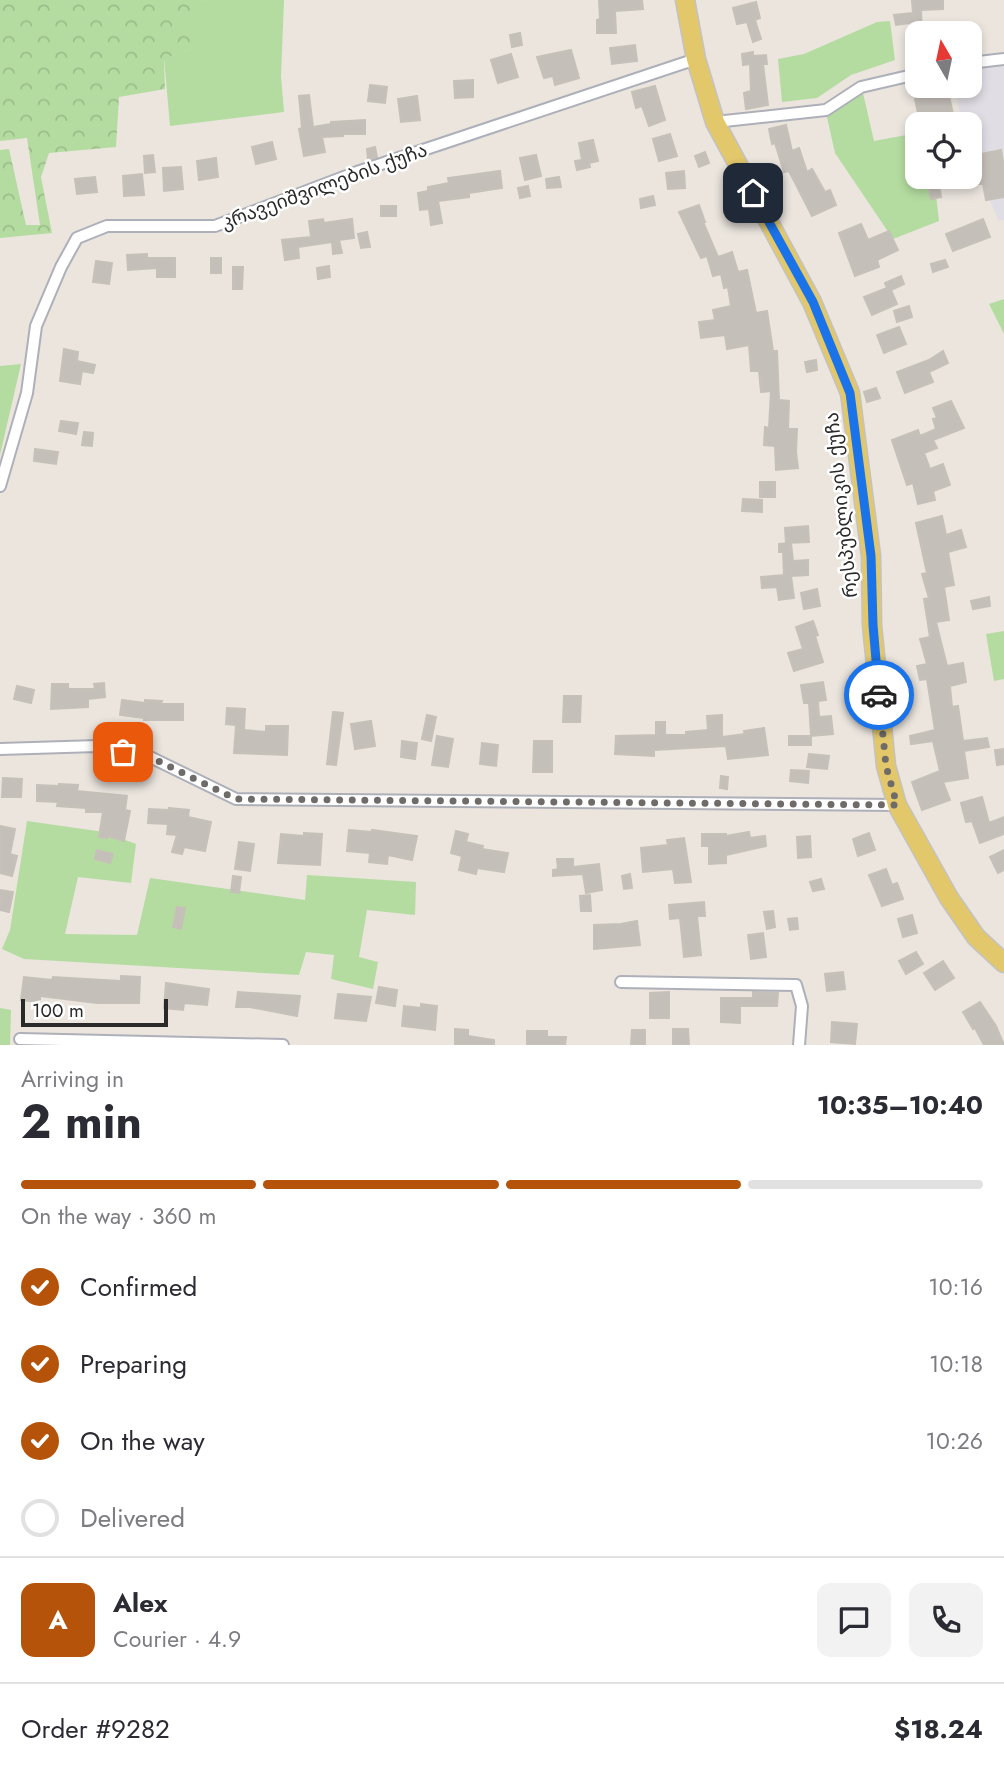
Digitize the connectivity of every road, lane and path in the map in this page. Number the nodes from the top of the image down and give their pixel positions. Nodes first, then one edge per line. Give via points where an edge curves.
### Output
1 (685, 0) edge
2 (696, 59) junction
3 (1004, 59) edge
4 (982, 62) edge
5 (905, 77) edge
6 (715, 122) junction
7 (0, 486) edge
8 (0, 749) edge
9 (897, 805) junction
10 (1004, 963) edge
11 (621, 982) dead end
12 (20, 1039) dead end
13 (283, 1045) edge
14 (799, 1045) edge

1 - 2 main road, რესპუბლიკის ქუჩა
2 - 6 main road, რესპუბლიკის ქუჩა
2 - 7 street, კრავეიშვილების ქუჩა via 357,172 215,226 107,226 77,239 36,326 27,393
3 - 4 street
5 - 6 street via 861,87 826,110
6 - 9 main road, რესპუბლიკის ქუჩა via 813,302 850,393 871,556 886,766
8 - 9 street via 97,746 150,757 236,799
9 - 10 main road, რესპუბლიკის ქუჩა via 949,898 976,937
11 - 14 street via 796,985 802,1006
12 - 13 street

